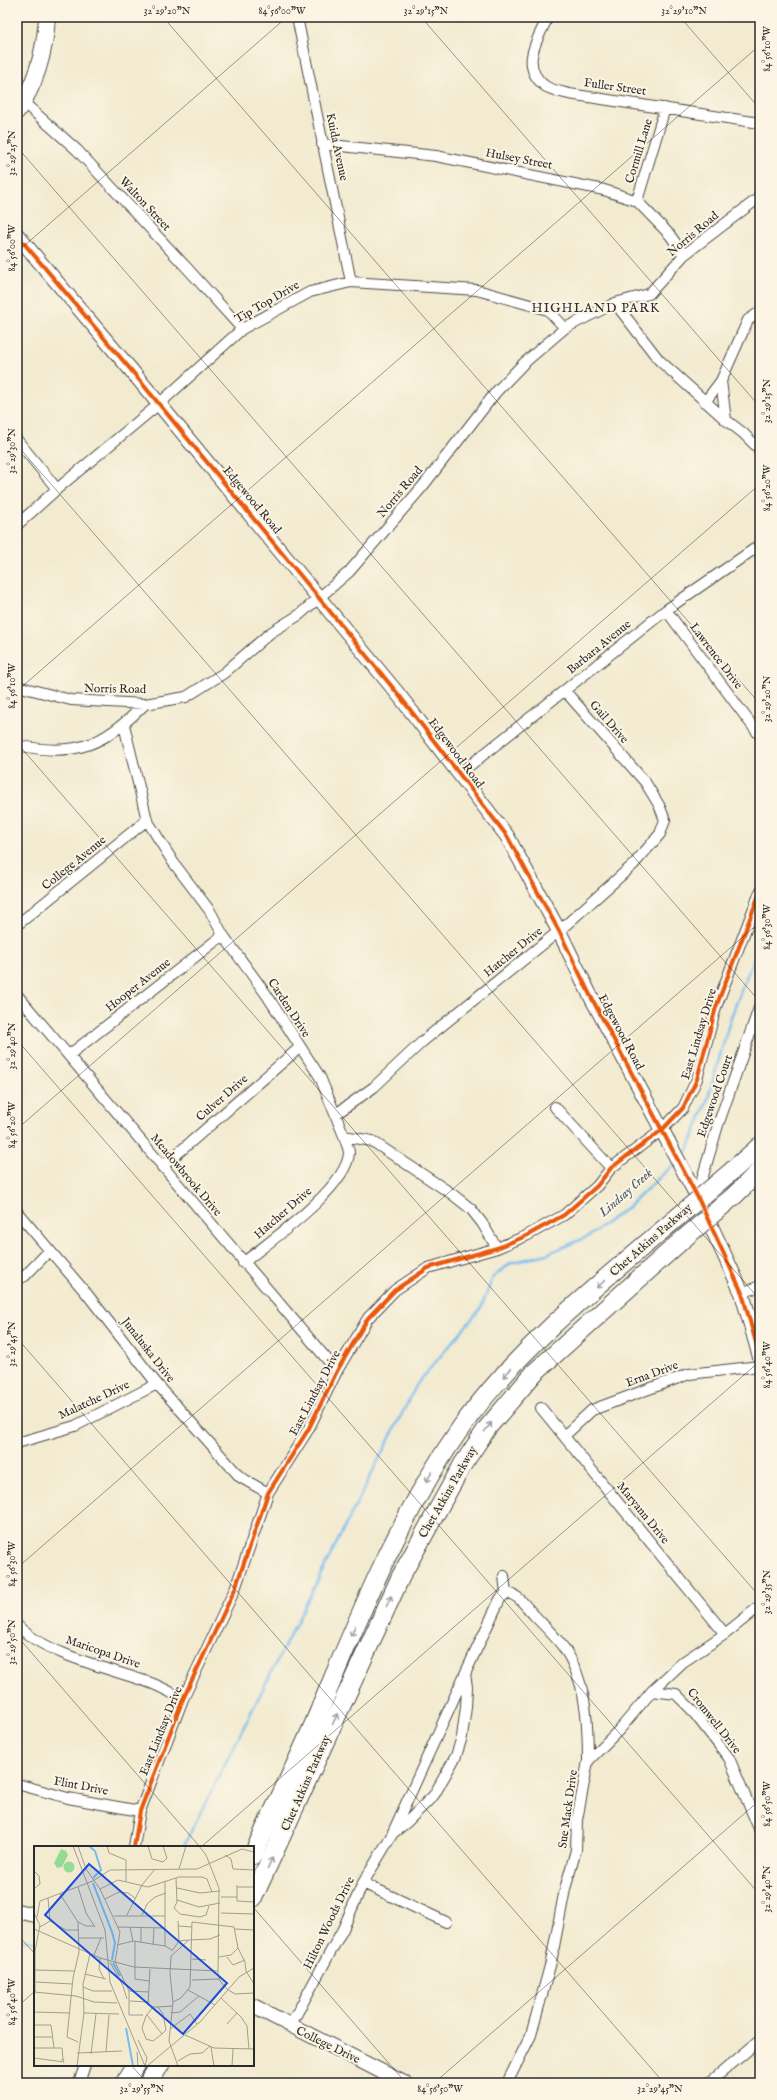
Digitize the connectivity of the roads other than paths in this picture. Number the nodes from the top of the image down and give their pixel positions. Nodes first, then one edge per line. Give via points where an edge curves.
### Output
1 (47, 17) edge
2 (52, 17) edge
3 (296, 17) edge
4 (548, 17) edge
5 (46, 42) junction
6 (20, 106) edge
7 (665, 108) junction
8 (760, 123) edge
9 (322, 144) junction
10 (760, 197) edge
11 (637, 201) junction
12 (17, 235) edge
13 (684, 255) junction
14 (351, 282) junction
15 (615, 303) junction
16 (760, 312) edge
17 (565, 328) junction
18 (242, 329) junction
19 (721, 381) junction
20 (705, 402) junction
21 (159, 404) junction
22 (726, 420) junction
23 (17, 440) edge
24 (760, 450) edge
25 (57, 489) junction
26 (17, 525) edge
27 (759, 547) edge
28 (319, 598) junction
29 (666, 610) junction
30 (17, 686) edge
31 (565, 691) junction
32 (145, 704) junction
33 (124, 725) junction
34 (760, 736) edge
35 (17, 745) edge
36 (634, 770) joint
37 (459, 774) junction
38 (147, 820) junction
39 (760, 892) edge
40 (17, 926) edge
41 (559, 931) junction
42 (223, 934) junction
43 (17, 995) edge
44 (760, 1005) edge
45 (299, 1048) junction
46 (69, 1055) junction
47 (555, 1107) dead end
48 (336, 1114) junction
49 (662, 1130) junction
50 (344, 1136) junction
51 (760, 1146) edge
52 (162, 1167) junction
53 (611, 1168) junction
54 (760, 1170) edge
55 (697, 1196) junction
56 (17, 1212) edge
57 (497, 1248) junction
58 (49, 1251) junction
59 (243, 1263) junction
60 (17, 1280) edge
61 (760, 1286) edge
62 (742, 1293) junction
63 (760, 1357) edge
64 (760, 1366) edge
65 (336, 1371) junction
66 (157, 1384) junction
67 (541, 1408) dead end
68 (564, 1436) junction
69 (17, 1443) edge
70 (268, 1493) junction
71 (504, 1576) dead end
72 (506, 1593) junction
73 (760, 1606) edge
74 (17, 1625) edge
75 (725, 1634) junction
76 (465, 1674) junction
77 (652, 1691) junction
78 (184, 1699) junction
79 (588, 1761) junction
80 (17, 1784) edge
81 (140, 1810) junction
82 (760, 1831) edge
83 (392, 1833) junction
84 (134, 1846) edge
85 (254, 1853) edge
86 (363, 1883) junction
87 (254, 1896) edge
88 (17, 1911) edge
89 (34, 1915) edge
90 (446, 1922) dead end
91 (254, 2007) edge
92 (290, 2026) junction
93 (760, 2040) edge
94 (85, 2066) edge
95 (135, 2066) edge
96 (159, 2066) edge
97 (79, 2083) edge
98 (125, 2083) edge
99 (148, 2083) edge
100 (404, 2083) edge
101 (507, 2083) edge
102 (709, 2083) edge

1 - 5 main road
2 - 5 main road
3 - 9 street, Kuida Avenue
4 - 7 street, Fuller Street via 534,45 530,60 535,76 546,87 569,94
5 - 6 main road via 36,75
6 - 18 street, Walton Street via 77,150
7 - 8 street, Fuller Street
7 - 11 street, Cormill Lane
9 - 11 street, Hulsey Street via 436,156 604,190
9 - 14 street, Kuida Avenue
10 - 13 street, Norris Road
11 - 13 street, Hulsey Street via 670,235
12 - 21 street, Edgewood Road
13 - 15 street, Norris Road via 649,294
14 - 17 street, Tip Top Drive via 476,290 548,310
14 - 18 street, Tip Top Drive via 310,292
15 - 17 street, Norris Road
15 - 20 street via 659,360
16 - 19 street via 748,320
17 - 28 street, Norris Road via 496,392 424,486 349,572
18 - 21 street, Tip Top Drive
19 - 20 street
19 - 22 street
20 - 22 street
21 - 25 street, Tip Top Drive
21 - 28 street, Edgewood Road
22 - 24 street
23 - 25 street
25 - 26 street, Tip Top Drive
27 - 29 street, Barbara Avenue
28 - 32 street, Norris Road via 299,615 270,633 224,673 186,697
28 - 37 street, Edgewood Road via 398,694
29 - 31 street, Barbara Avenue
29 - 34 street, Lawrence Drive
30 - 32 street, Norris Road via 71,700
31 - 36 street, Gail Drive
31 - 37 street, Barbara Avenue
32 - 33 street
33 - 35 street via 107,737 82,748 43,751
33 - 38 street, Carden Drive
36 - 41 street, Hatcher Drive via 659,805 665,820 660,834 634,864
37 - 41 street, Edgewood Road via 507,836
38 - 40 street, College Avenue
38 - 42 street, Carden Drive
39 - 49 street, East Lindsay Drive via 716,1007 697,1079 683,1108
41 - 48 street, Hatcher Drive via 423,1041 374,1087
41 - 49 street, Edgewood Road
42 - 45 street, Carden Drive via 266,994
42 - 46 street, Hooper Avenue
43 - 46 street, Meadowbrook Drive
44 - 55 street, Edgewood Court via 718,1124
45 - 48 street, Carden Drive via 320,1077
45 - 52 street, Culver Drive
46 - 52 street, Meadowbrook Drive
47 - 53 street
48 - 50 street, Carden Drive
49 - 53 street, East Lindsay Drive
49 - 55 street, Edgewood Road
50 - 57 street via 372,1141 452,1194 471,1209
50 - 59 street, Hatcher Drive via 349,1153 341,1176 306,1212
51 -> 85 highway, Chet Atkins Parkway, bridge via 546,1332 471,1415 437,1464 395,1536
52 - 59 street, Meadowbrook Drive
53 - 57 street, East Lindsay Drive via 597,1186 564,1215 526,1236
87 -> 54 highway, Chet Atkins Parkway, bridge via 401,1576 463,1464 488,1427 535,1372
55 - 62 street, Edgewood Road
56 - 58 street, Junaluska Drive
57 - 65 street, East Lindsay Drive via 428,1268 395,1290 368,1318
58 - 60 street via 25,1276
58 - 66 street, Junaluska Drive via 87,1294
59 - 65 street, Meadowbrook Drive
61 - 62 street
62 - 63 street, Edgewood Road
64 - 68 street, Erna Drive via 689,1374 592,1410
65 - 70 street, East Lindsay Drive via 308,1430
66 - 69 street, Malatche Drive via 75,1426
66 - 70 street, Junaluska Drive via 240,1477
67 - 68 street, Maryann Drive
68 - 75 street, Maryann Drive
70 - 78 street, East Lindsay Drive via 235,1589
71 - 72 street
72 - 76 street, Hilton Woods Drive via 500,1599
72 - 79 street via 512,1593 520,1599 572,1661 586,1714
73 - 75 street, Sue Mack Drive
74 - 78 street, Maricopa Drive via 47,1646 150,1682
75 - 77 street, Sue Mack Drive via 683,1662
76 - 83 street, Hilton Woods Drive
76 - 83 street, Hilton Woods Drive via 466,1707 462,1737 456,1756 434,1795
77 - 79 street, Sue Mack Drive via 620,1729
77 - 82 street, Cromwell Drive via 676,1694 729,1758
78 - 81 street, East Lindsay Drive
79 - 101 street, Sue Mack Drive via 577,1820 576,1850 565,1889 552,1962 531,2035
80 - 81 street, Flint Drive via 68,1798
81 - 84 street, East Lindsay Drive
83 - 86 street, Hilton Woods Drive
86 - 90 street
86 - 92 street, Hilton Woods Drive via 343,1930
88 - 89 street
91 - 92 street, College Drive
92 - 100 street, College Drive
93 - 102 street
94 - 97 street
95 - 98 highway
96 - 99 highway

